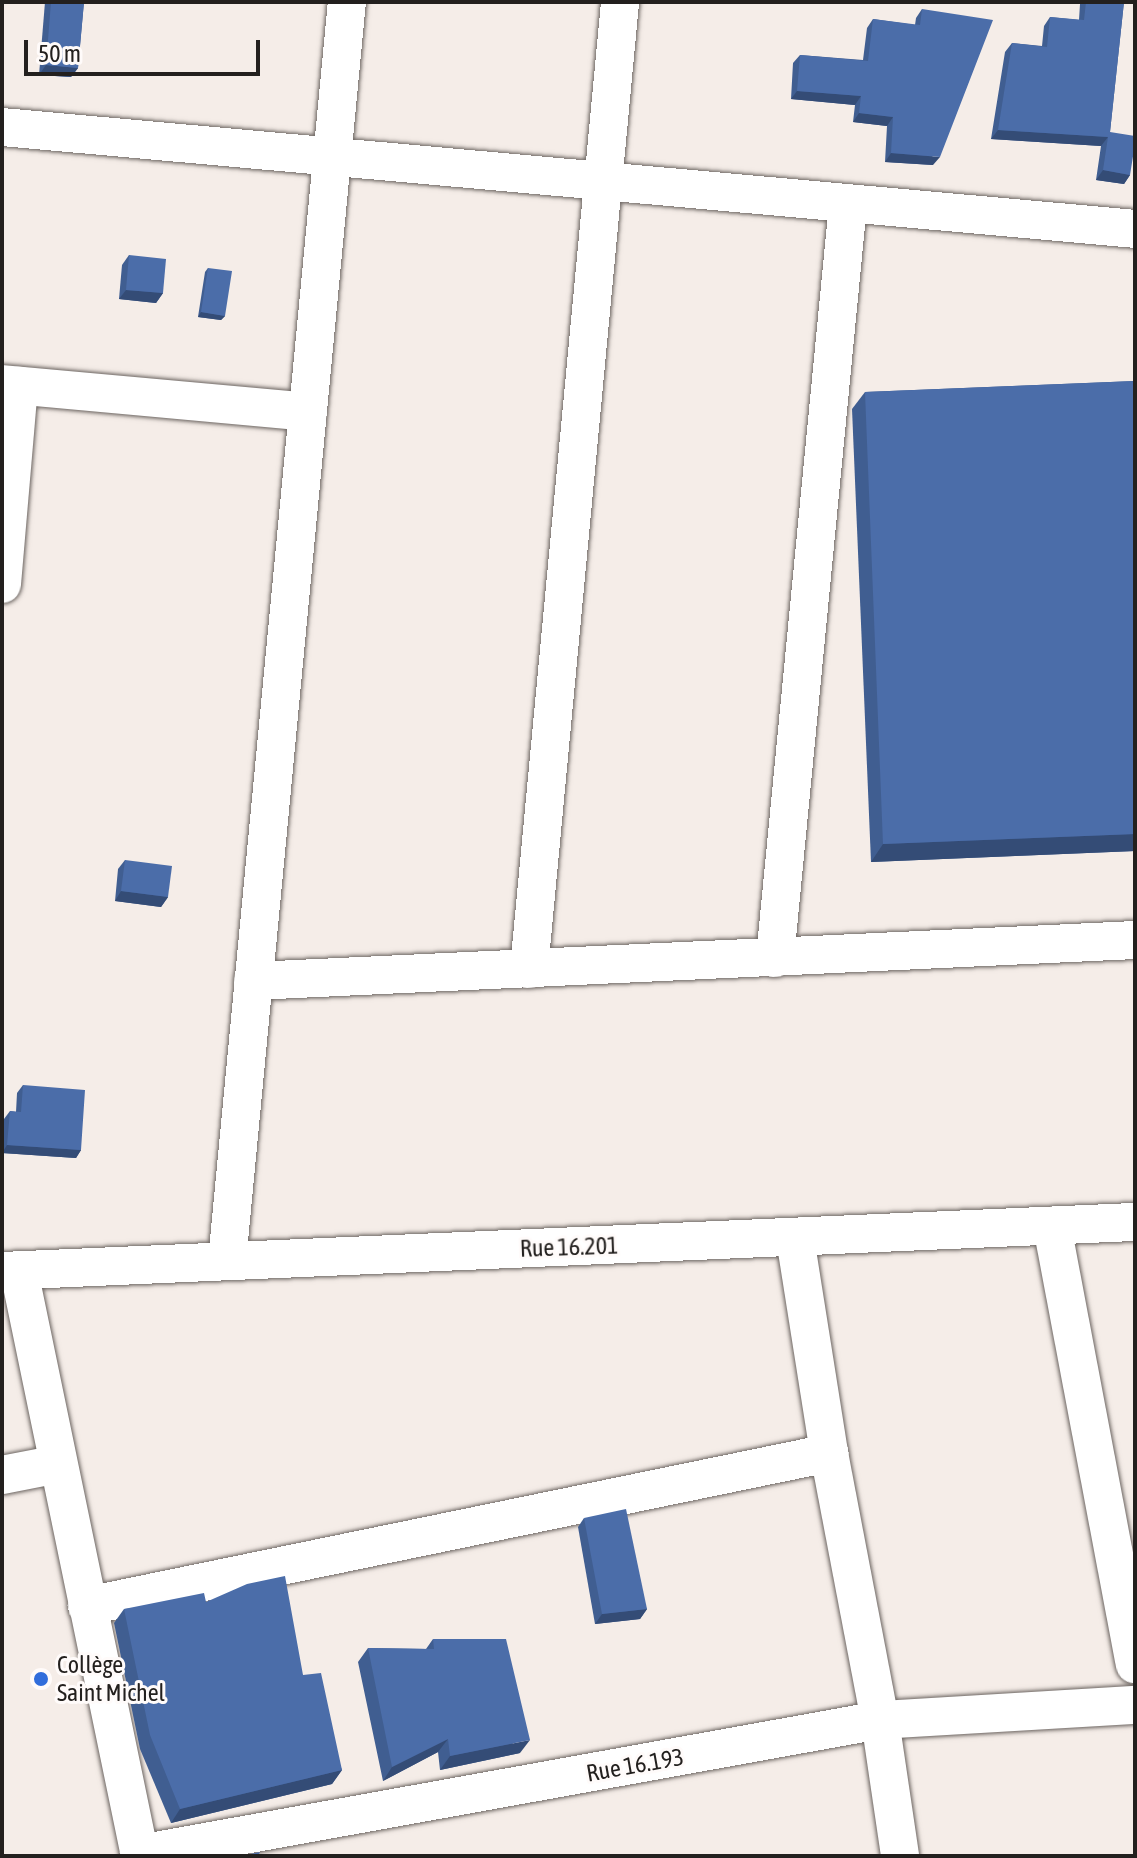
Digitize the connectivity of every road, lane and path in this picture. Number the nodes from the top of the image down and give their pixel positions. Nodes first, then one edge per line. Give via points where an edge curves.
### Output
1 (347, 2) edge
2 (620, 2) edge
3 (2, 127) edge
4 (332, 158) junction
5 (603, 182) junction
6 (848, 204) junction
7 (1135, 229) edge
8 (10, 385) edge
9 (308, 412) junction
10 (2, 584) edge
11 (1135, 940) edge
12 (775, 958) junction
13 (529, 969) junction
14 (253, 981) junction
15 (1135, 1222) edge
16 (1052, 1226) junction
17 (795, 1238) junction
18 (227, 1261) junction
19 (10, 1271) edge
20 (829, 1453) junction
21 (58, 1464) junction
22 (2, 1475) edge
23 (87, 1606) junction
24 (1135, 1664) edge
25 (1135, 1705) edge
26 (880, 1720) junction
27 (139, 1855) edge
28 (900, 1856) edge

1 - 4 street
2 - 5 street
3 - 4 street
4 - 5 street
4 - 9 street
5 - 6 street
5 - 13 street
6 - 7 street
6 - 12 street
8 - 9 street
8 - 10 street
9 - 14 street
11 - 12 street
12 - 13 street
13 - 14 street
14 - 18 street
15 - 16 street, Rue 16.201
16 - 17 street, Rue 16.201
16 - 24 street
17 - 18 street, Rue 16.201
17 - 20 street
18 - 19 street, Rue 16.201
19 - 21 street
20 - 23 street
20 - 26 street
21 - 22 street
21 - 23 street
23 - 27 street
25 - 26 street, Rue 16.193
26 - 27 street, Rue 16.193
26 - 28 street

